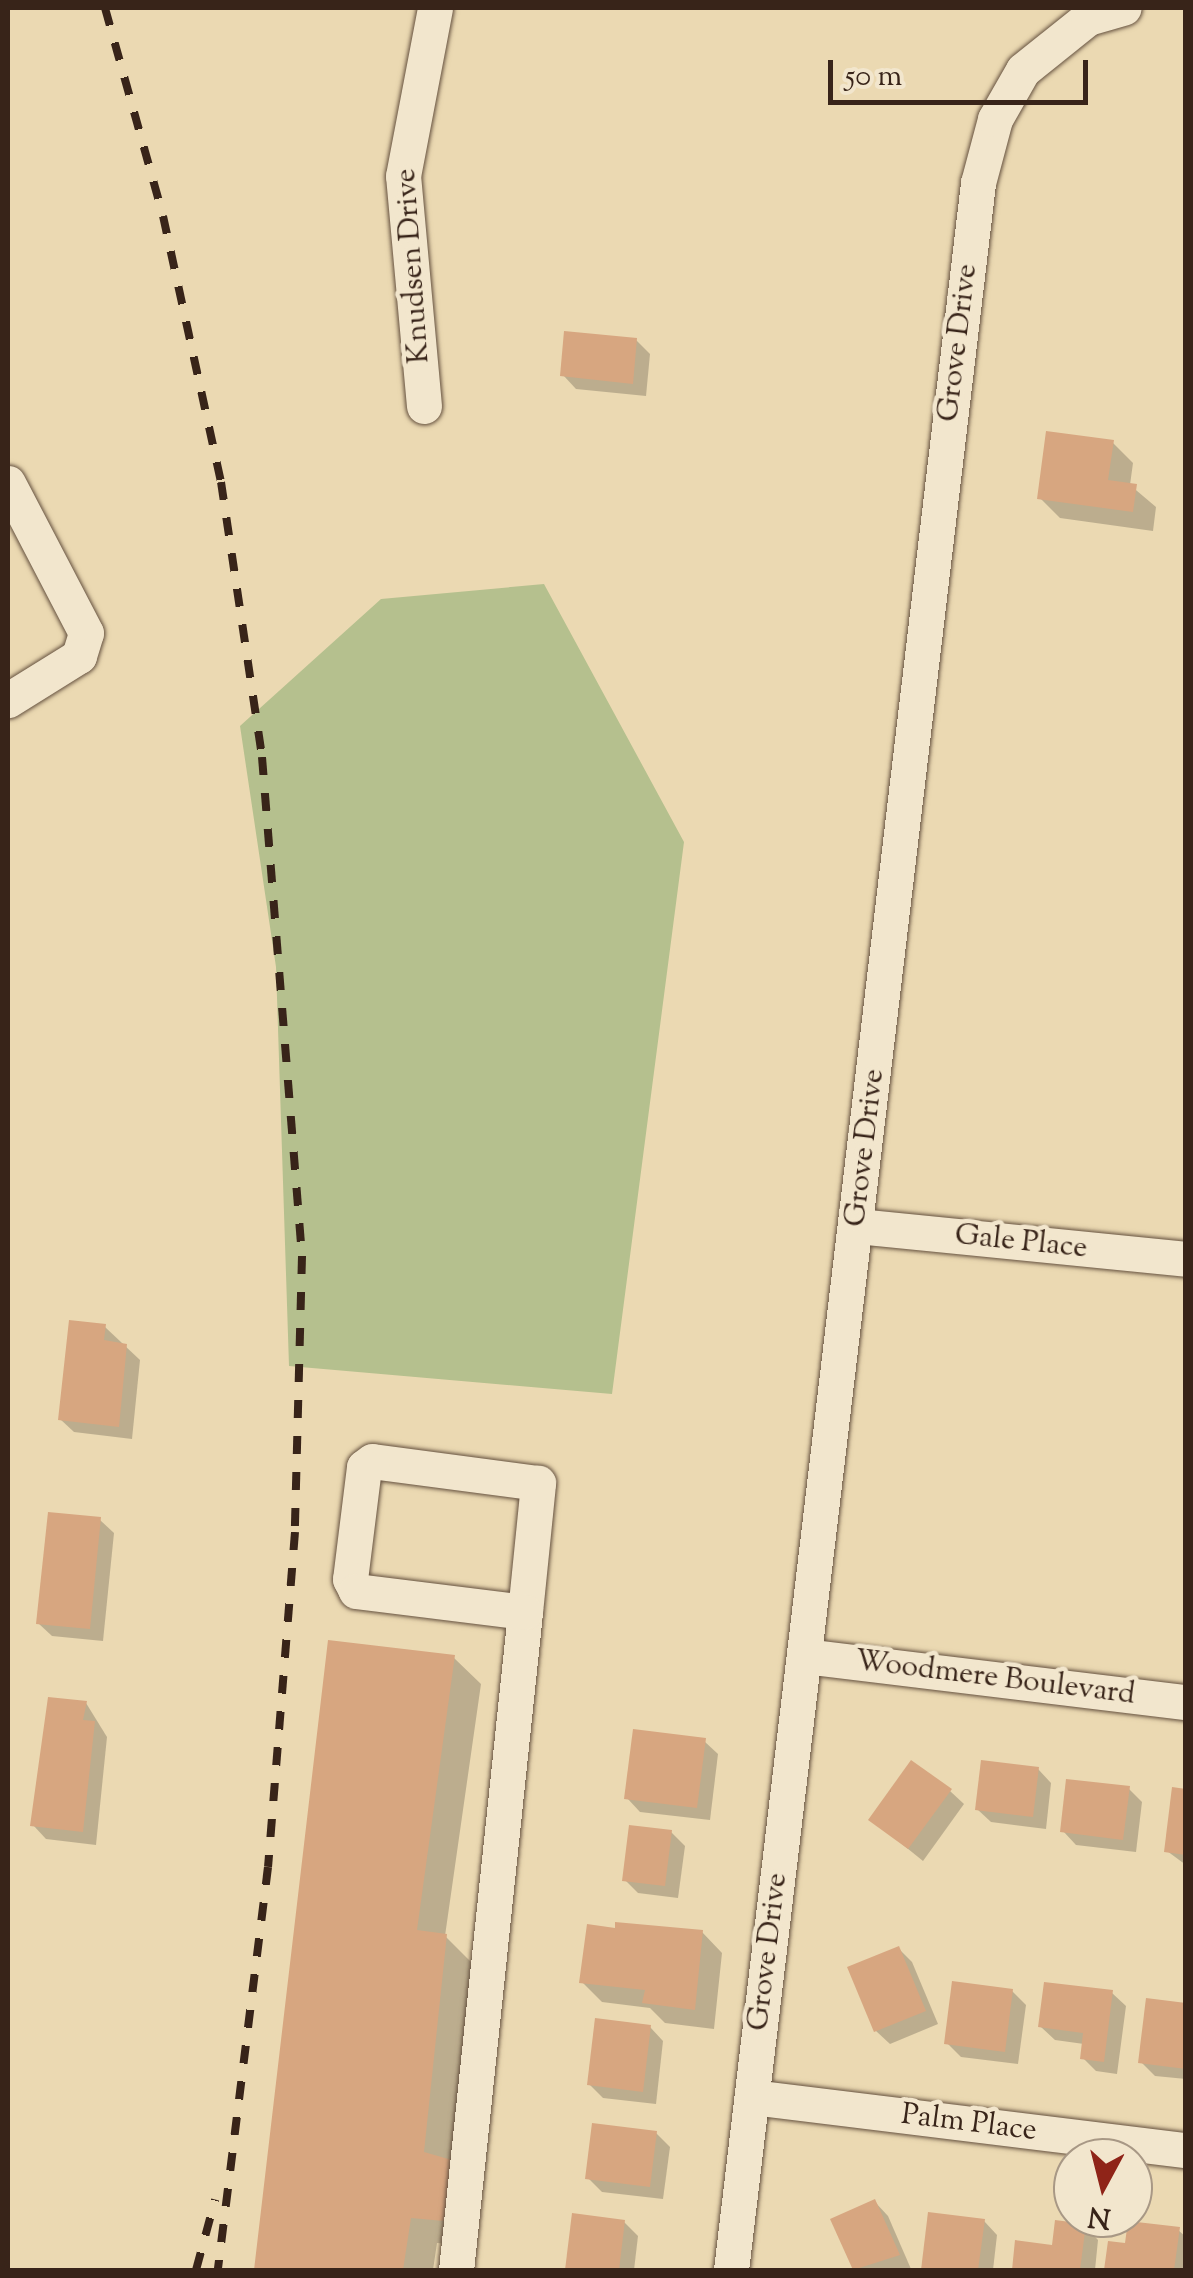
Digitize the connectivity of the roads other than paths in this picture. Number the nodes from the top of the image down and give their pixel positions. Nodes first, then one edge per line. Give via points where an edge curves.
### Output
1 (435, 8) edge
2 (1124, 8) edge
3 (424, 406) dead end
4 (8, 483) edge
5 (8, 700) edge
6 (857, 1226) junction
7 (1186, 1259) edge
8 (525, 1612) junction
9 (804, 1656) junction
10 (1186, 1702) edge
11 (752, 2097) junction
12 (1186, 2150) edge
13 (456, 2270) edge
14 (731, 2270) edge

1 - 3 street, Knudsen Drive via 402,176
2 - 6 street, Grove Drive via 1088,18 1023,70 995,119 978,184
4 - 5 street via 86,632 79,656
6 - 7 street, Gale Place
6 - 9 street, Grove Drive
8 - 8 street via 538,1483 372,1461 364,1467 350,1579 356,1591
8 - 13 street
9 - 10 street, Woodmere Boulevard
9 - 11 street, Grove Drive
11 - 12 street, Palm Place
11 - 14 street, Grove Drive

